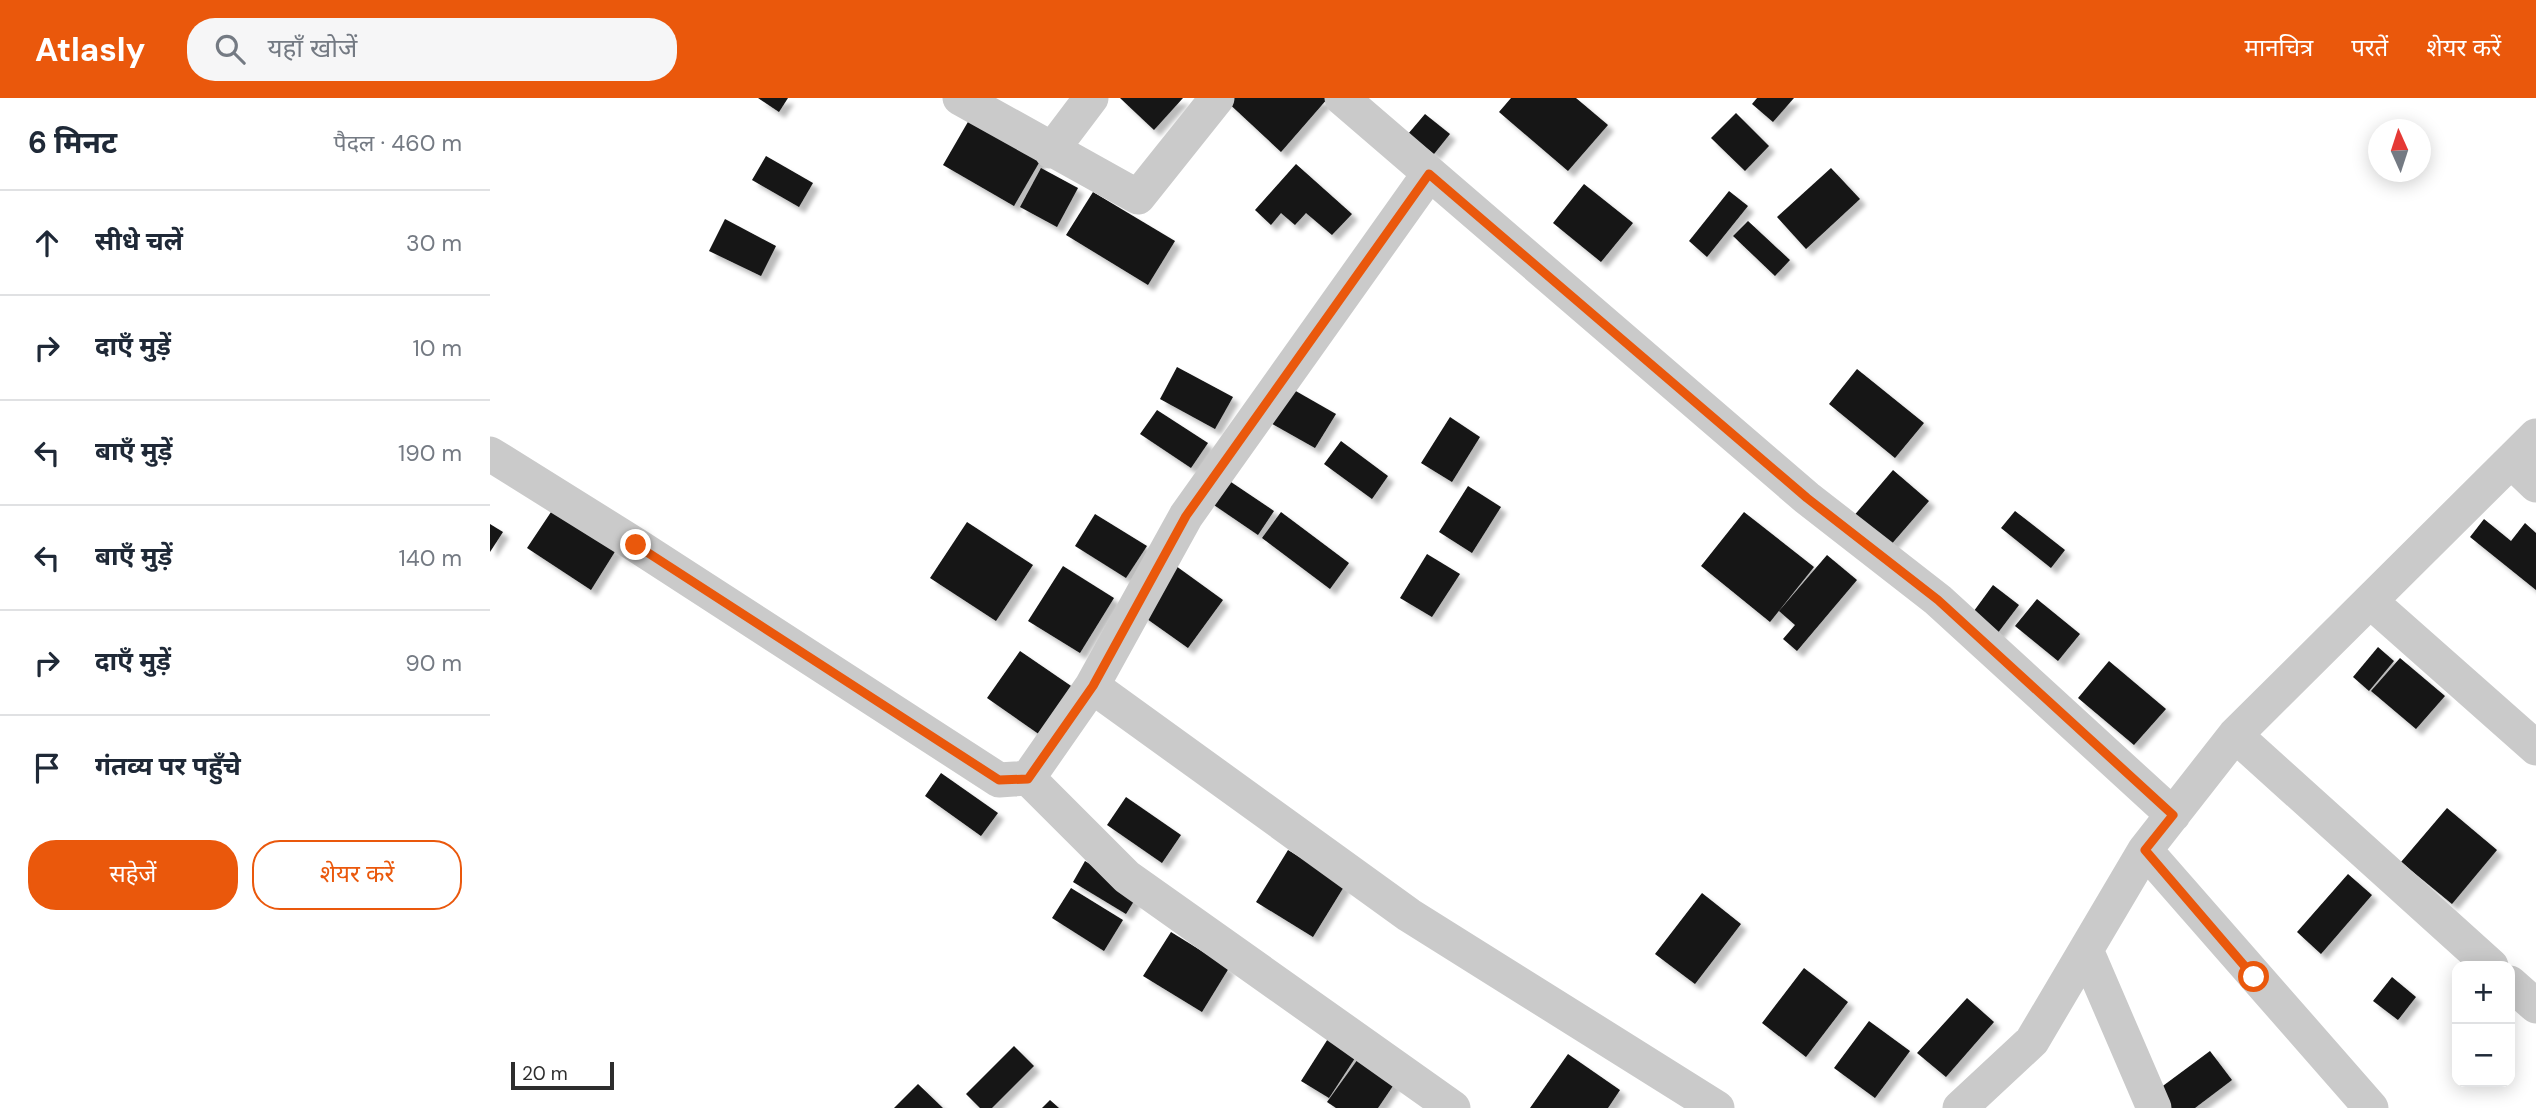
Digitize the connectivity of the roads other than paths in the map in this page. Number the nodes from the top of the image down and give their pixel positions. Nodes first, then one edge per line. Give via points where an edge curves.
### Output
1 (960, 98) edge
2 (1091, 98) edge
3 (1217, 98) edge
4 (1342, 98) edge
5 (1051, 151) junction
6 (1429, 174) junction
7 (2536, 436) edge
8 (490, 454) edge
9 (2511, 461) junction
10 (2536, 485) edge
11 (2370, 601) junction
12 (1093, 686) junction
13 (2235, 735) junction
14 (2536, 748) edge
15 (1028, 779) junction
16 (2173, 815) junction
17 (2145, 850) junction
18 (2086, 950) junction
19 (2485, 961) edge
20 (2515, 987) edge
21 (2536, 1006) edge
22 (1453, 1108) edge
23 (1717, 1108) edge
24 (1960, 1108) edge
25 (2154, 1108) edge
26 (2371, 1108) edge

1 - 5 street
2 - 5 street
3 - 5 street via 1138,197
4 - 6 street
6 - 12 street via 1186,516
6 - 16 street via 1807,498 1938,600
7 - 9 street
8 - 15 street via 999,780
9 - 10 street
9 - 11 street
11 - 13 street
11 - 14 street
12 - 15 street
12 - 23 street via 1409,915
13 - 16 street
13 - 19 street
15 - 22 street via 1127,877
16 - 17 street
17 - 18 street
17 - 26 street
18 - 24 street via 2032,1041
18 - 25 street
20 - 21 street

